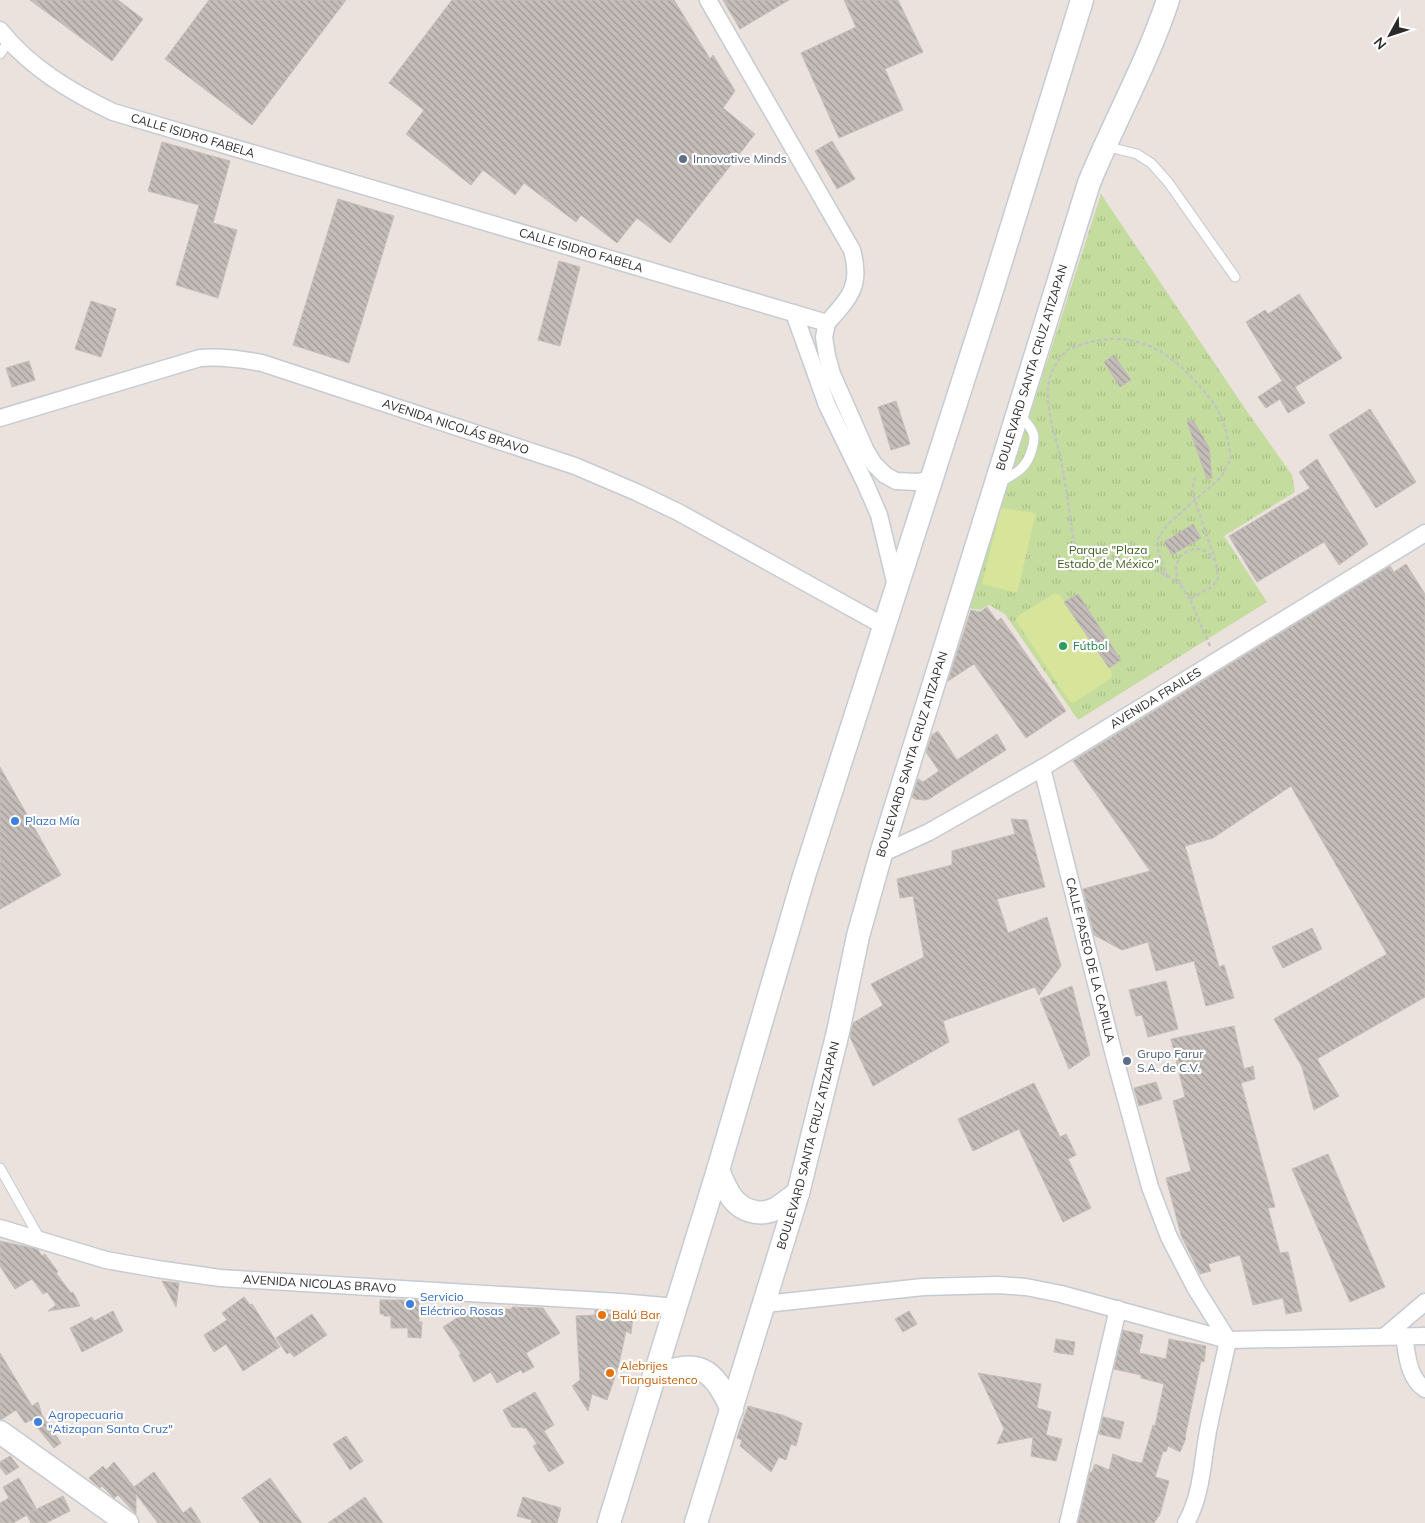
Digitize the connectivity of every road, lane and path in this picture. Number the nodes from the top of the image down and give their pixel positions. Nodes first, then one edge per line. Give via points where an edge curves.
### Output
1 (708, 0) edge
2 (1082, 0) edge
3 (1168, 0) edge
4 (3, 42) edge
5 (1104, 146) junction
6 (1235, 278) dead end
7 (794, 313) junction
8 (827, 322) junction
9 (0, 418) edge
10 (1195, 477) dead end
11 (932, 479) junction
12 (1194, 500) junction
13 (1425, 533) edge
14 (1216, 563) junction
15 (1167, 577) junction
16 (1181, 583) junction
17 (897, 590) junction
18 (1190, 599) junction
19 (884, 626) junction
20 (1216, 661) junction
21 (1042, 768) junction
22 (881, 854) junction
23 (0, 1168) edge
24 (718, 1170) junction
25 (798, 1193) junction
26 (0, 1228) edge
27 (42, 1241) junction
28 (1425, 1302) edge
29 (765, 1304) junction
30 (676, 1307) junction
31 (1118, 1309) junction
32 (1385, 1336) junction
33 (1404, 1336) junction
34 (1425, 1336) edge
35 (1228, 1340) junction
36 (654, 1378) junction
37 (1425, 1389) edge
38 (732, 1410) junction
39 (5, 1442) edge
40 (114, 1520) edge
41 (609, 1523) edge
42 (696, 1523) edge
43 (1068, 1523) edge
44 (1186, 1523) edge

1 - 8 street via 852,250 857,266 856,282 844,304
2 - 11 main road
3 - 5 main road, BOULEVARD SANTA CRUZ ATIZAPAN via 1151,46
4 - 7 street, CALLE ISIDRO FABELA via 67,88 113,112
5 - 6 lane via 1137,154 1151,163 1168,182
5 - 22 main road, BOULEVARD SANTA CRUZ ATIZAPAN via 1089,183
7 - 8 street, CALLE ISIDRO FABELA
7 - 17 street via 827,405 879,515
8 - 11 street via 824,337 826,356 874,464 896,481
9 - 19 street, AVENIDA NICOLÁS BRAVO via 200,358 217,356 262,363 575,466 678,512
10 - 12 path
11 - 17 main road
12 - 14 path
12 - 15 path via 1158,538 1157,547
12 - 15 path via 1221,477 1231,458 1220,414 1207,394 1184,368 1158,348 1134,340 1098,340 1070,349 1055,366 1049,379 1048,395 1074,543 1084,555 1134,562
13 - 20 street, AVENIDA FRAILES
14 - 16 path via 1205,551 1186,552 1177,562
14 - 18 path via 1218,579 1213,586
15 - 16 path
16 - 18 path
17 - 19 main road
18 - 20 path
19 - 24 main road via 804,876
20 - 21 street, AVENIDA FRAILES
21 - 22 street, AVENIDA FRAILES via 929,832
21 - 35 street, CALLE PASEO DE LA CAPILLA via 1150,1187 1187,1272
22 - 25 main road, BOULEVARD SANTA CRUZ ATIZAPAN via 858,936
23 - 27 lane
24 - 25 main road via 737,1205 749,1211 773,1210
24 - 30 main road
25 - 29 main road, BOULEVARD SANTA CRUZ ATIZAPAN
26 - 27 street, AVENIDA NICOLAS BRAVO
27 - 30 street, AVENIDA NICOLAS BRAVO via 106,1260 220,1278
28 - 32 street
29 - 31 street via 923,1287 998,1286 1026,1287
29 - 38 main road, BOULEVARD SANTA CRUZ ATIZAPAN
30 - 36 main road
31 - 35 street
31 - 43 street
32 - 33 street
32 - 35 street
33 - 34 street
33 - 37 street via 1410,1370
35 - 44 street via 1208,1427 1198,1494
36 - 38 main road via 683,1367 698,1368 718,1383
36 - 41 main road
38 - 42 main road, BOULEVARD SANTA CRUZ ATIZAPAN
39 - 40 main road

